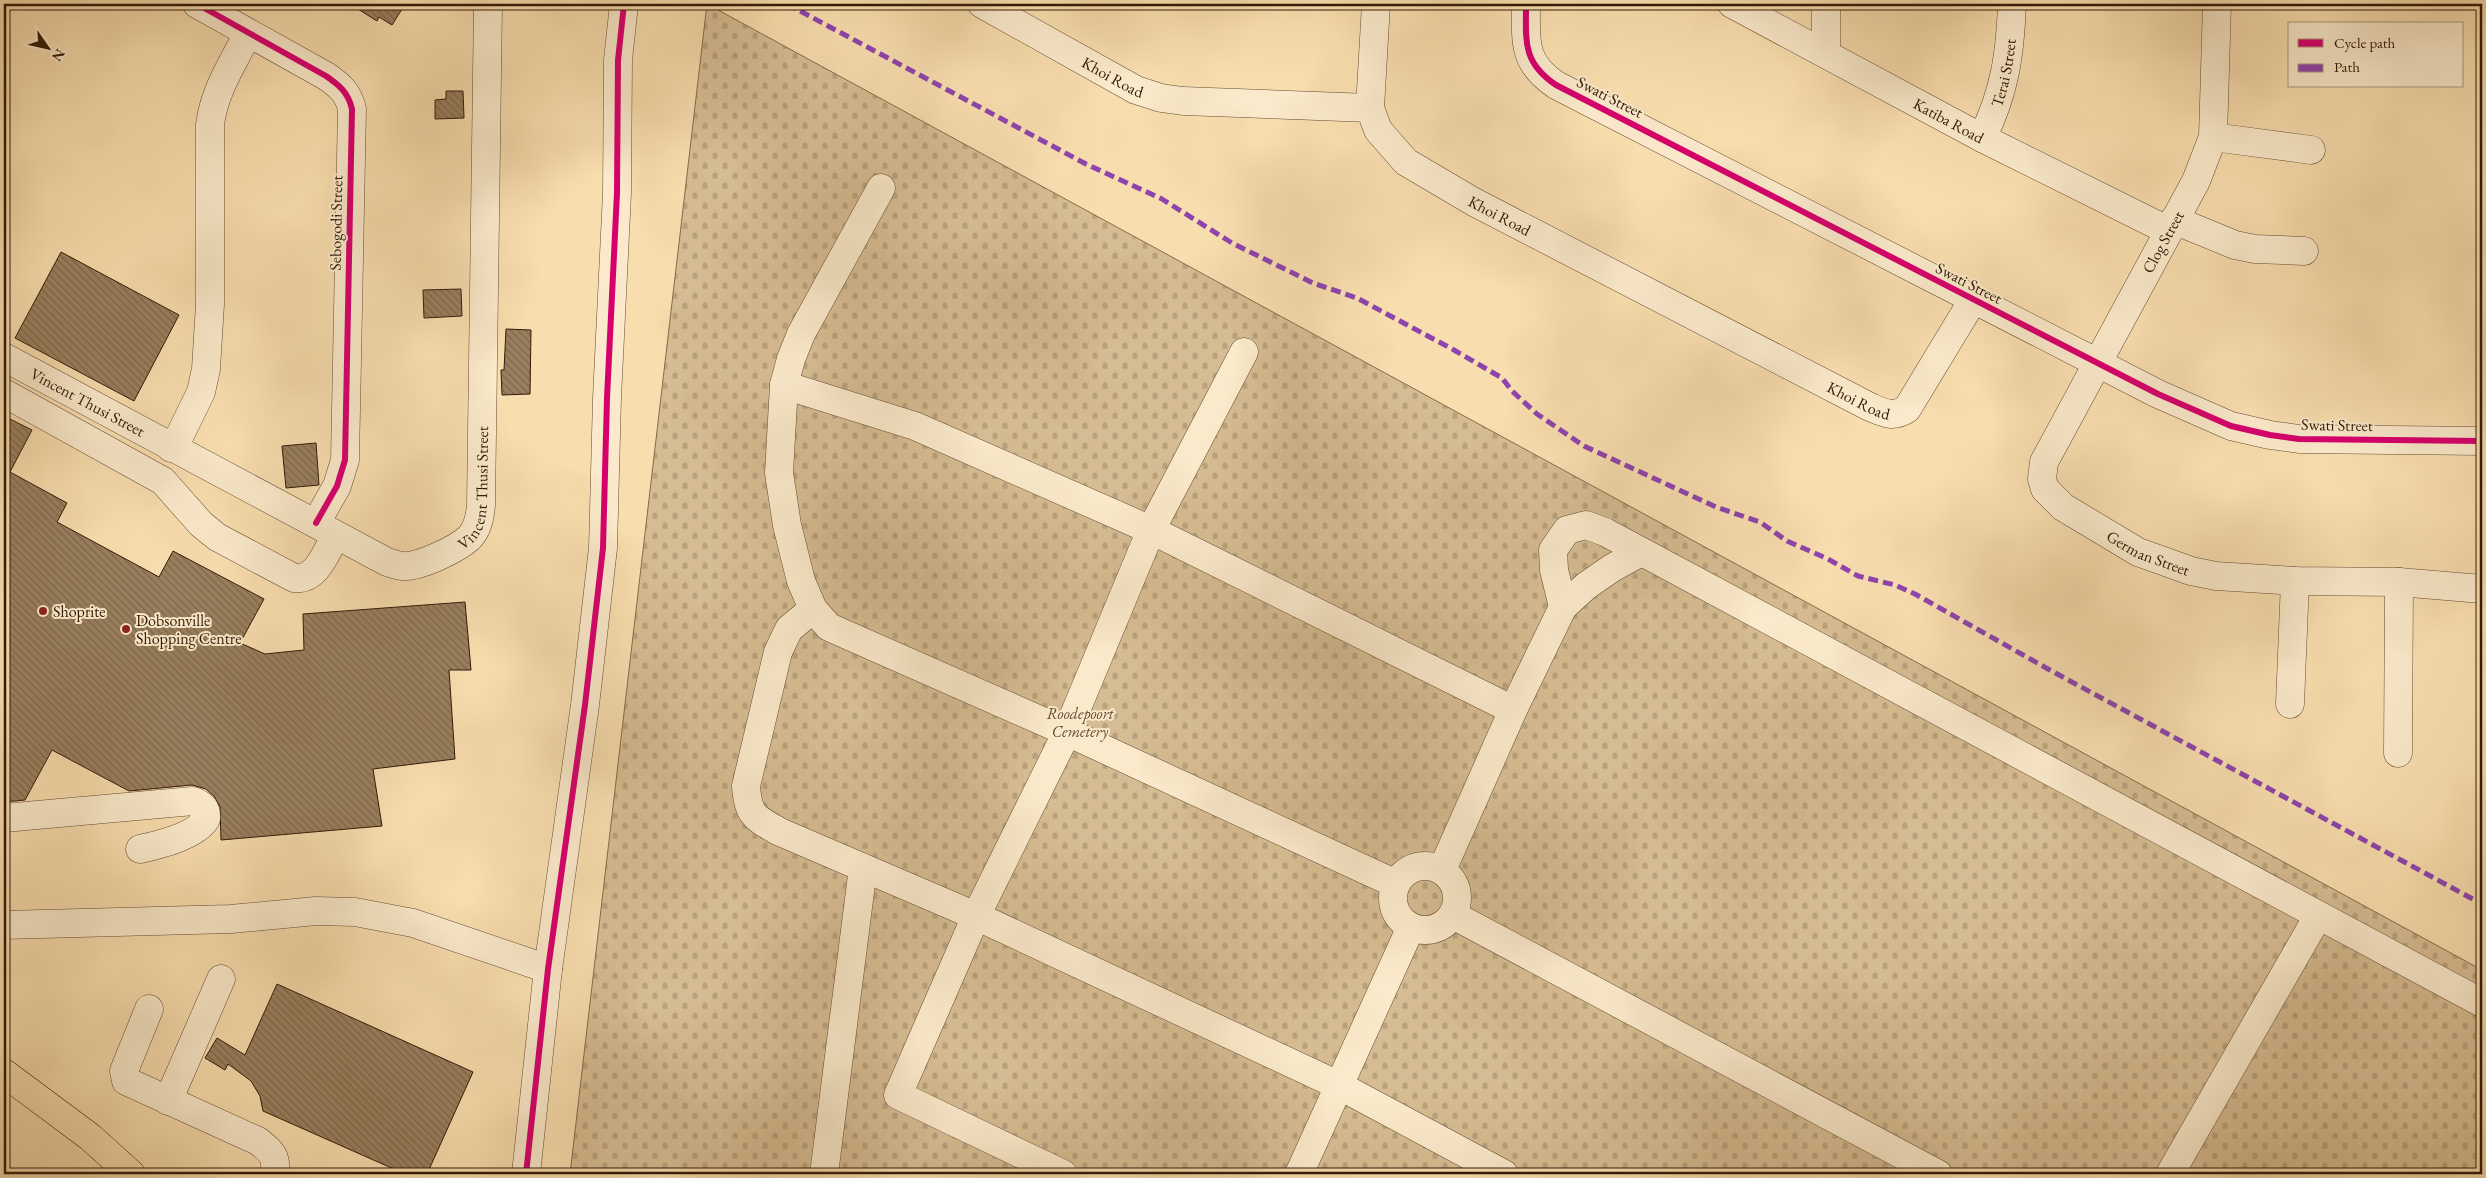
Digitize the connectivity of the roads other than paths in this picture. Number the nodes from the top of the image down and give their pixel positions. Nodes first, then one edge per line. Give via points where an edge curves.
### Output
1 (196, 4) edge
2 (488, 4) edge
3 (624, 4) edge
4 (982, 4) edge
5 (1376, 4) edge
6 (1526, 4) edge
7 (1732, 4) edge
8 (1826, 4) edge
9 (2012, 4) edge
10 (2217, 4) edge
11 (248, 33) junction
12 (1826, 54) junction
13 (1370, 108) junction
14 (2213, 137) junction
15 (1982, 138) junction
16 (2311, 150) dead end
17 (881, 188) dead end
18 (2172, 225) junction
19 (2304, 251) dead end
20 (1973, 300) junction
21 (1244, 352) dead end
22 (4, 357) edge
23 (2096, 364) junction
24 (784, 384) junction
25 (4, 393) edge
26 (2482, 441) edge
27 (171, 448) junction
28 (2044, 462) joint
29 (326, 529) junction
30 (1151, 530) junction
31 (1641, 552) junction
32 (2295, 581) junction
33 (2399, 582) junction
34 (2482, 589) edge
35 (1563, 607) junction
36 (813, 609) junction
37 (2290, 704) dead end
38 (1513, 710) junction
39 (1067, 732) junction
40 (2398, 753) dead end
41 (4, 818) edge
42 (140, 849) dead end
43 (863, 868) junction
44 (1442, 870) junction
45 (1396, 884) junction
46 (1452, 915) junction
47 (976, 916) junction
48 (2318, 916) junction
49 (4, 924) edge
50 (1411, 927) junction
51 (548, 969) junction
52 (220, 980) dead end
53 (2482, 1004) edge
54 (149, 1009) dead end
55 (4, 1073) edge
56 (1340, 1086) junction
57 (168, 1101) junction
58 (131, 1174) edge
59 (274, 1174) edge
60 (526, 1174) edge
61 (824, 1174) edge
62 (1062, 1174) edge
63 (1299, 1174) edge
64 (1504, 1174) edge
65 (1938, 1174) edge
66 (2170, 1174) edge

1 - 11 street, Sebogodi Street
2 - 29 street, Vincent Thusi Street via 481,505 478,523 460,544 411,566 386,562
3 - 51 street via 618,60 617,193 603,548
4 - 13 street, Khoi Road via 1136,90 1161,98
5 - 13 street
6 - 20 street, Swati Street via 1527,50 1534,66 1550,80
7 - 12 street, Katiba Road
8 - 12 street
9 - 15 street, Terai Street via 2005,78
10 - 14 street, Clog Street
11 - 27 street via 212,108 210,304 206,369 200,392
11 - 29 street, Sebogodi Street via 340,86 352,109 345,460
12 - 15 street, Katiba Road
13 - 20 street, Khoi Road via 1378,130 1389,145 1406,162 1434,180 1700,321 1890,415 1899,414 1913,401
14 - 16 street
14 - 18 street, Clog Street via 2203,166
15 - 18 street, Katiba Road
17 - 24 street via 801,334
18 - 19 street, Katiba Road via 2235,245
18 - 23 street, Clog Street
20 - 23 street, Swati Street
21 - 30 street
22 - 27 street, Vincent Thusi Street
23 - 26 street, Swati Street via 2193,411 2231,426 2270,435 2324,440
23 - 28 street, Clog Street
24 - 30 street via 915,426
24 - 36 street via 779,472 794,557
25 - 29 street, Sebogodi Street via 163,481 201,524 218,537 294,578 310,576 320,563
27 - 29 street, Vincent Thusi Street
28 - 32 street, German Street via 2042,479 2051,498 2138,552 2191,572
30 - 38 street
30 - 39 street
31 - 35 street via 1586,586
31 - 35 street via 1586,525 1567,530 1553,550
31 - 48 street
32 - 33 street, German Street
32 - 37 street
33 - 34 street, German Street
33 - 40 street
35 - 38 street
36 - 39 street via 829,627
36 - 43 street via 789,629 778,652 746,786 747,806 758,820 780,832
38 - 44 street
39 - 45 street
39 - 47 street
41 - 42 street via 193,801 202,804 206,819 196,828 166,843
43 - 47 street
43 - 61 street
44 - 45 street via 1432,866 1416,868 1402,875
44 - 46 street via 1455,885 1457,901
45 - 50 street via 1393,904 1402,921
46 - 50 street via 1438,928
46 - 65 street
47 - 56 street
47 - 62 street via 898,1095
48 - 53 street
48 - 66 street
49 - 51 street via 231,919 316,911 354,912 413,923
50 - 56 street
51 - 60 street
52 - 57 street
54 - 57 street via 124,1077 129,1084
55 - 58 main road via 90,1137
56 - 63 street
56 - 64 street
57 - 59 street via 258,1141 275,1156

